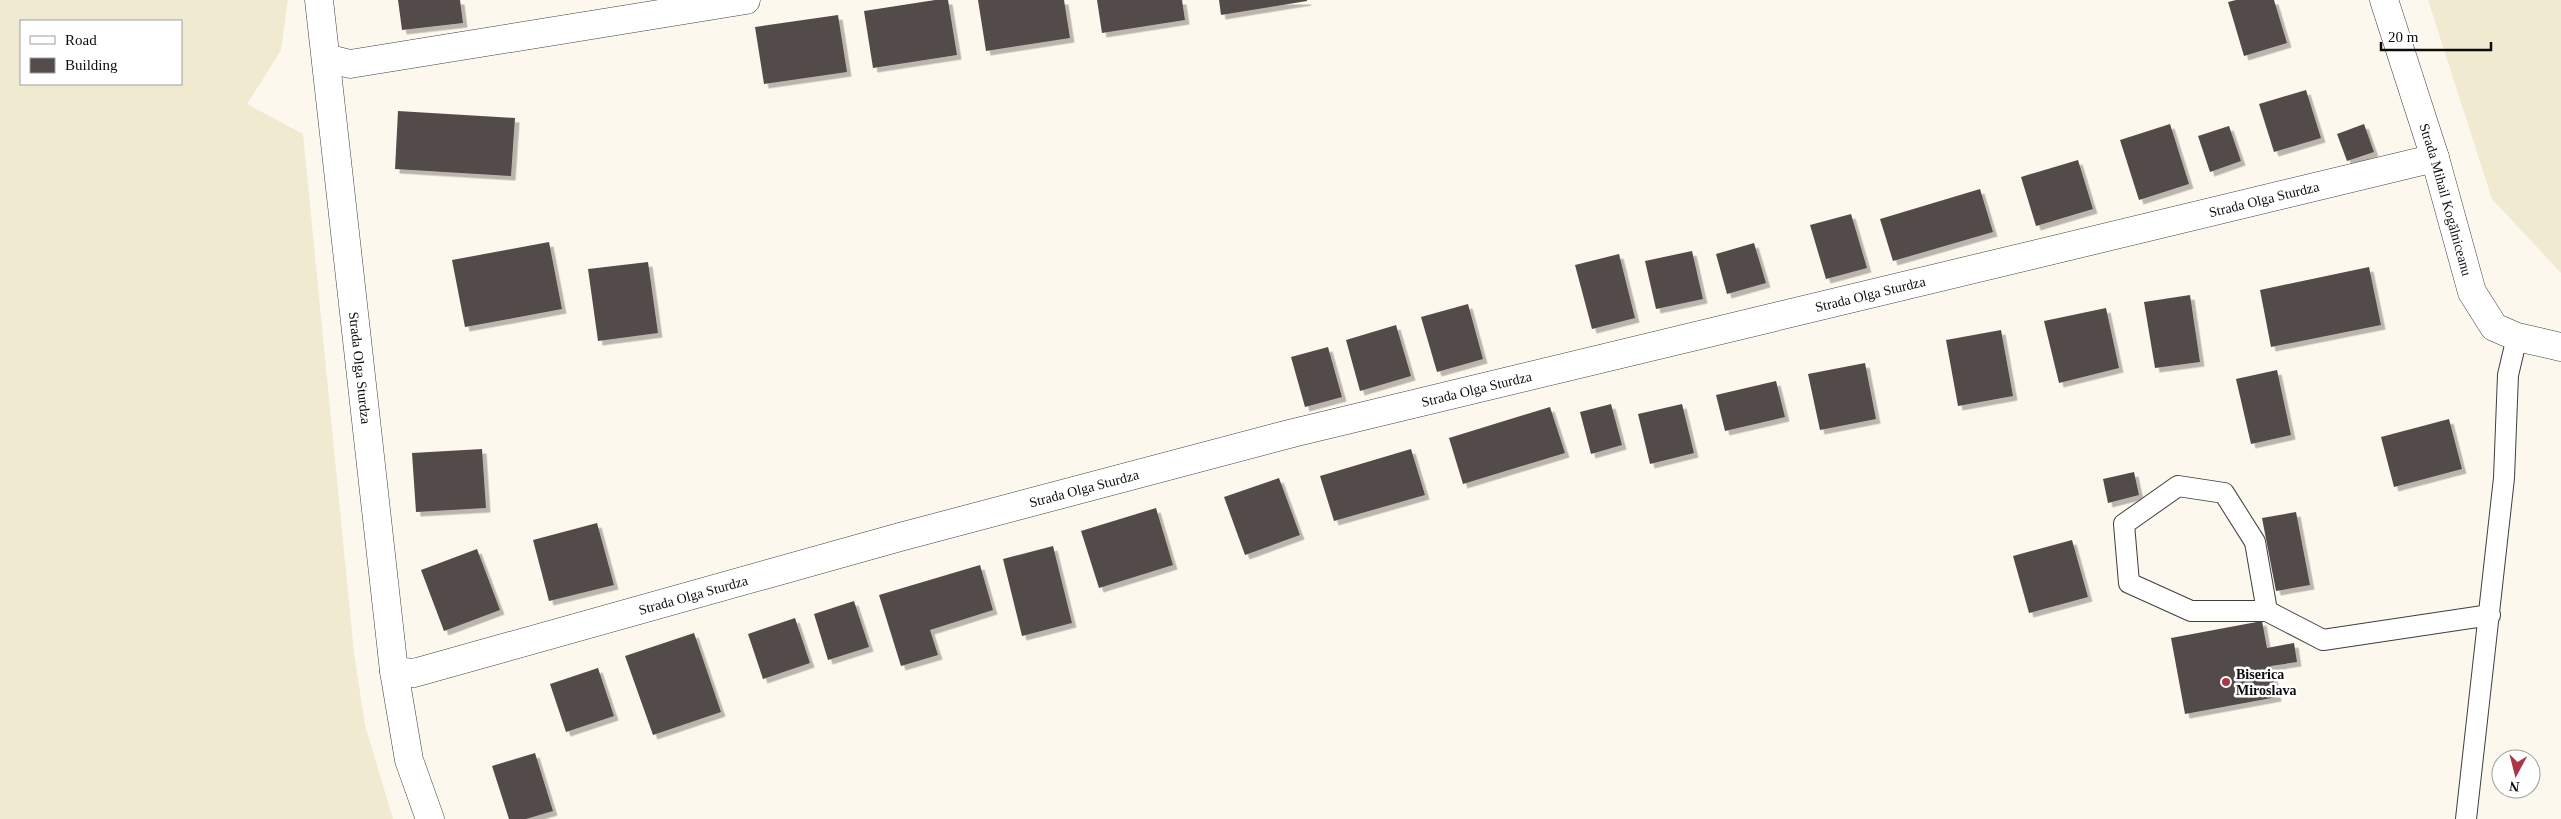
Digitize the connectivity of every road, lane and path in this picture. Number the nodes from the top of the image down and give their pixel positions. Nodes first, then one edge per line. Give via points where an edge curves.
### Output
1 (319, 0) edge
2 (746, 0) edge
3 (2384, 0) edge
4 (326, 58) junction
5 (2435, 158) junction
6 (2517, 336) junction
7 (2561, 347) edge
8 (2267, 611) junction
9 (2490, 615) junction
10 (394, 671) junction
11 (430, 819) edge
12 (2466, 819) edge

1 - 4 street, Strada Olga Sturdza
2 - 4 street via 350,64
3 - 5 street, Strada Mihail Kogălniceanu
4 - 10 street, Strada Olga Sturdza
5 - 6 street, Strada Mihail Kogălniceanu via 2472,292 2494,327
5 - 10 street, Strada Olga Sturdza via 1294,433 900,537 414,673
6 - 7 street, Strada Mihail Kogălniceanu
6 - 9 lane via 2508,375 2504,478
8 - 8 lane via 2255,542 2224,494 2178,486 2124,524 2129,583 2191,611
8 - 9 lane via 2323,640
9 - 12 lane
10 - 11 street via 409,760

